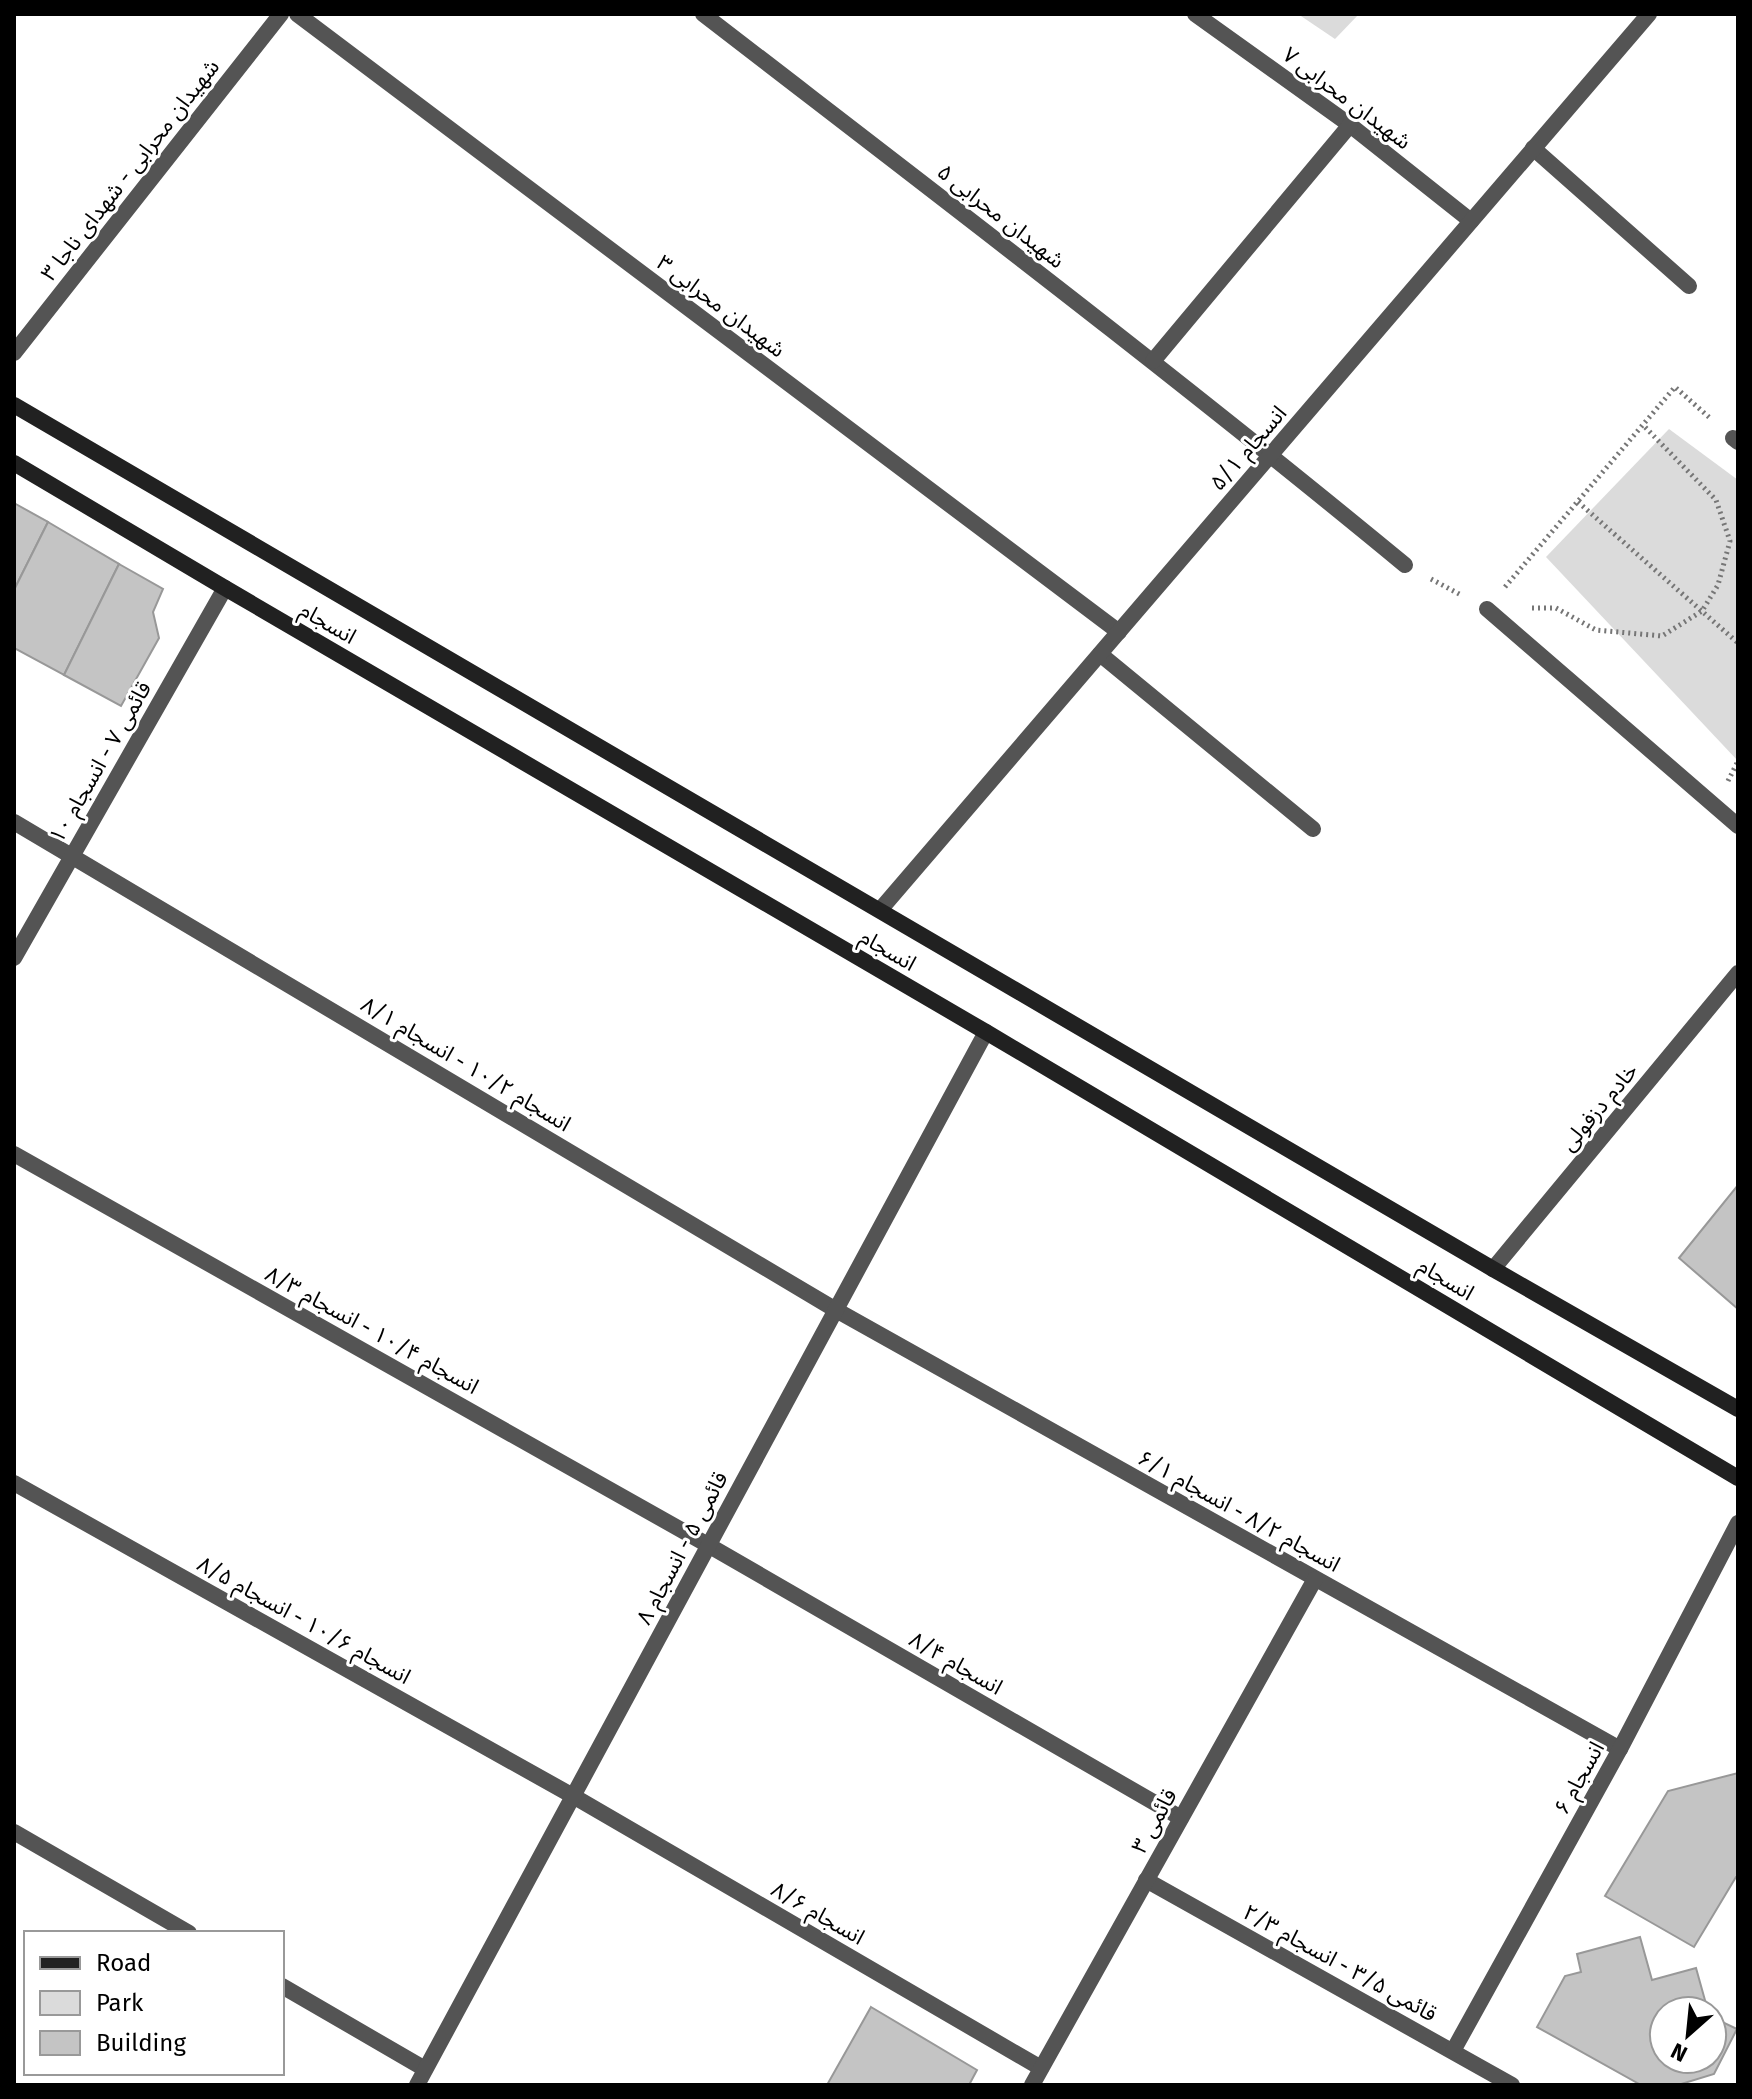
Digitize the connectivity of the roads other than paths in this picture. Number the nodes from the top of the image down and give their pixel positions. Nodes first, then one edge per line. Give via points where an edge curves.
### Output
1 (281, 14) edge
2 (297, 14) edge
3 (703, 14) edge
4 (1195, 14) edge
5 (1649, 14) edge
6 (1350, 125) junction
7 (1533, 148) junction
8 (1471, 221) junction
9 (1689, 286) dead end
10 (14, 353) edge
11 (1153, 361) junction
12 (14, 405) edge
13 (1271, 454) junction
14 (14, 463) edge
15 (1405, 565) road end
16 (225, 588) junction
17 (1487, 609) road end
18 (1119, 632) junction
19 (1100, 654) junction
20 (14, 822) edge
21 (1738, 826) edge
22 (1313, 829) dead end
23 (72, 856) junction
24 (880, 910) junction
25 (14, 958) edge
26 (1736, 980) edge
27 (986, 1032) junction
28 (14, 1154) edge
29 (1493, 1269) junction
30 (836, 1310) junction
31 (1738, 1409) edge
32 (1738, 1478) edge
33 (14, 1483) edge
34 (1738, 1523) edge
35 (708, 1545) junction
36 (1315, 1579) junction
37 (1620, 1749) junction
38 (573, 1796) junction
39 (1181, 1818) junction
40 (14, 1832) edge
41 (1146, 1880) junction
42 (186, 1931) edge
43 (284, 1987) edge
44 (1453, 2051) junction
45 (1041, 2068) junction
46 (425, 2069) junction
47 (417, 2085) edge
48 (1032, 2085) edge
49 (1512, 2085) edge

1 - 10 street, شهیدان محرابی - شهدای ناجا ۳
2 - 18 street, شهیدان محرابی ۳
3 - 11 street, شهیدان محرابی ۵
4 - 6 street, شهیدان محرابی ۷
5 - 7 street, انسجام ۵/۱
6 - 8 street, شهیدان محرابی ۷
6 - 11 street
7 - 8 street, انسجام ۵/۱
7 - 9 street
8 - 13 street, انسجام ۵/۱
11 - 13 street, شهیدان محرابی ۵
12 - 24 main road, انسجام
13 - 15 street, شهیدان محرابی ۵
13 - 18 street, انسجام ۵/۱
14 - 16 main road, انسجام
16 - 23 street, قائمی ۷ - انسجام ۱۰
16 - 27 main road, انسجام
17 - 21 street
18 - 19 street, انسجام ۵/۱
19 - 22 street
19 - 24 street, انسجام ۵/۱
20 - 23 street, انسجام ۱۰/۲ - انسجام ۸/۱
23 - 25 street, قائمی ۷ - انسجام ۱۰
23 - 30 street, انسجام ۱۰/۲ - انسجام ۸/۱
24 - 29 main road, انسجام
26 - 29 street, خادم دزفولی
27 - 30 street, قائمی ۵ - انسجام ۸
27 - 32 main road, انسجام
28 - 35 street, انسجام ۱۰/۴ - انسجام ۸/۳
29 - 31 main road, انسجام
30 - 35 street, قائمی ۵ - انسجام ۸
30 - 36 street, انسجام ۸/۲ - انسجام ۶/۱
33 - 38 street, انسجام ۱۰/۶ - انسجام ۸/۵
34 - 37 street, انسجام ۶
35 - 38 street, قائمی ۵ - انسجام ۸
35 - 39 street, انسجام ۸/۴
36 - 37 street, انسجام ۸/۲ - انسجام ۶/۱
36 - 39 street, قائمی ۳
37 - 44 street, انسجام ۶
38 - 45 street, انسجام ۸/۶
38 - 46 street, قائمی ۵ - انسجام ۸
39 - 41 street, قائمی ۳
40 - 42 street
41 - 44 street, قائمی ۳/۵ - انسجام ۲/۳
41 - 45 street, قائمی ۳
43 - 46 street
44 - 49 street, قائمی ۳/۵ - انسجام ۲/۳
45 - 48 street, قائمی ۳
46 - 47 street, قائمی ۵ - انسجام ۸

